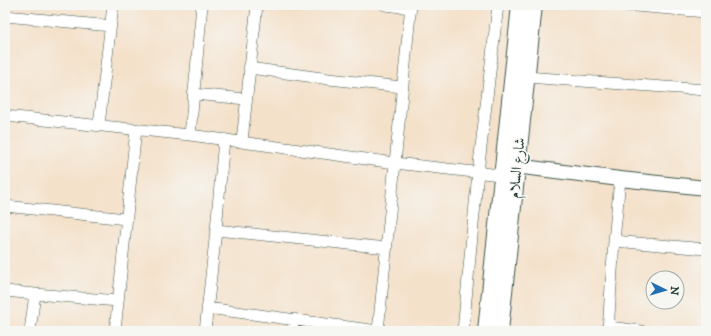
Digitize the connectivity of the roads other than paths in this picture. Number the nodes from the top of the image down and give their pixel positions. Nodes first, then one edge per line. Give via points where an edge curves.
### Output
1 (112, 5) edge
2 (202, 5) edge
3 (257, 5) edge
4 (385, 5) edge
5 (498, 5) edge
6 (520, 5) edge
7 (534, 5) edge
8 (624, 5) edge
9 (411, 6) edge
10 (694, 8) edge
11 (706, 12) edge
12 (5, 16) edge
13 (111, 26) junction
14 (249, 68) junction
15 (526, 77) junction
16 (402, 87) junction
17 (706, 90) edge
18 (193, 94) junction
19 (246, 99) junction
20 (5, 116) edge
21 (99, 125) junction
22 (136, 129) junction
23 (190, 135) junction
24 (224, 139) junction
25 (242, 141) junction
26 (395, 163) junction
27 (509, 170) junction
28 (478, 172) junction
29 (620, 180) junction
30 (706, 188) edge
31 (5, 206) edge
32 (126, 219) junction
33 (216, 230) junction
34 (614, 241) junction
35 (387, 248) junction
36 (706, 249) edge
37 (5, 290) edge
38 (35, 294) junction
39 (118, 301) junction
40 (207, 308) junction
41 (294, 319) junction
42 (609, 329) edge
43 (30, 331) edge
44 (115, 331) edge
45 (205, 331) edge
46 (292, 331) edge
47 (378, 331) edge
48 (463, 331) edge
49 (486, 331) edge
50 (500, 331) edge
51 (641, 331) edge

1 - 13 street
2 - 18 street
3 - 14 street
4 - 9 street
5 - 28 street
6 - 27 main road, شارع السلام
7 - 15 main road, شارع السلام
8 - 10 street
9 - 16 street
10 - 11 street
12 - 13 street
13 - 21 street
14 - 16 street
14 - 19 street
15 - 17 street
15 - 27 main road, شارع السلام
16 - 26 street
18 - 19 street
18 - 23 street
19 - 25 street
20 - 21 street
21 - 22 street
22 - 23 street
22 - 32 street
23 - 24 street
24 - 25 street
24 - 33 street
25 - 26 street
26 - 28 street
26 - 35 street
27 - 28 street
27 - 29 street
27 - 49 main road, شارع السلام
27 - 50 main road, شارع السلام
28 - 48 street
29 - 30 street
29 - 34 street
31 - 32 street
32 - 39 street
33 - 35 street
33 - 40 street
34 - 36 street
34 - 42 street
35 - 47 street
37 - 38 street
38 - 39 street
38 - 43 street
39 - 44 street
40 - 41 street
40 - 45 street
41 - 46 street
41 - 47 street
42 - 51 street

